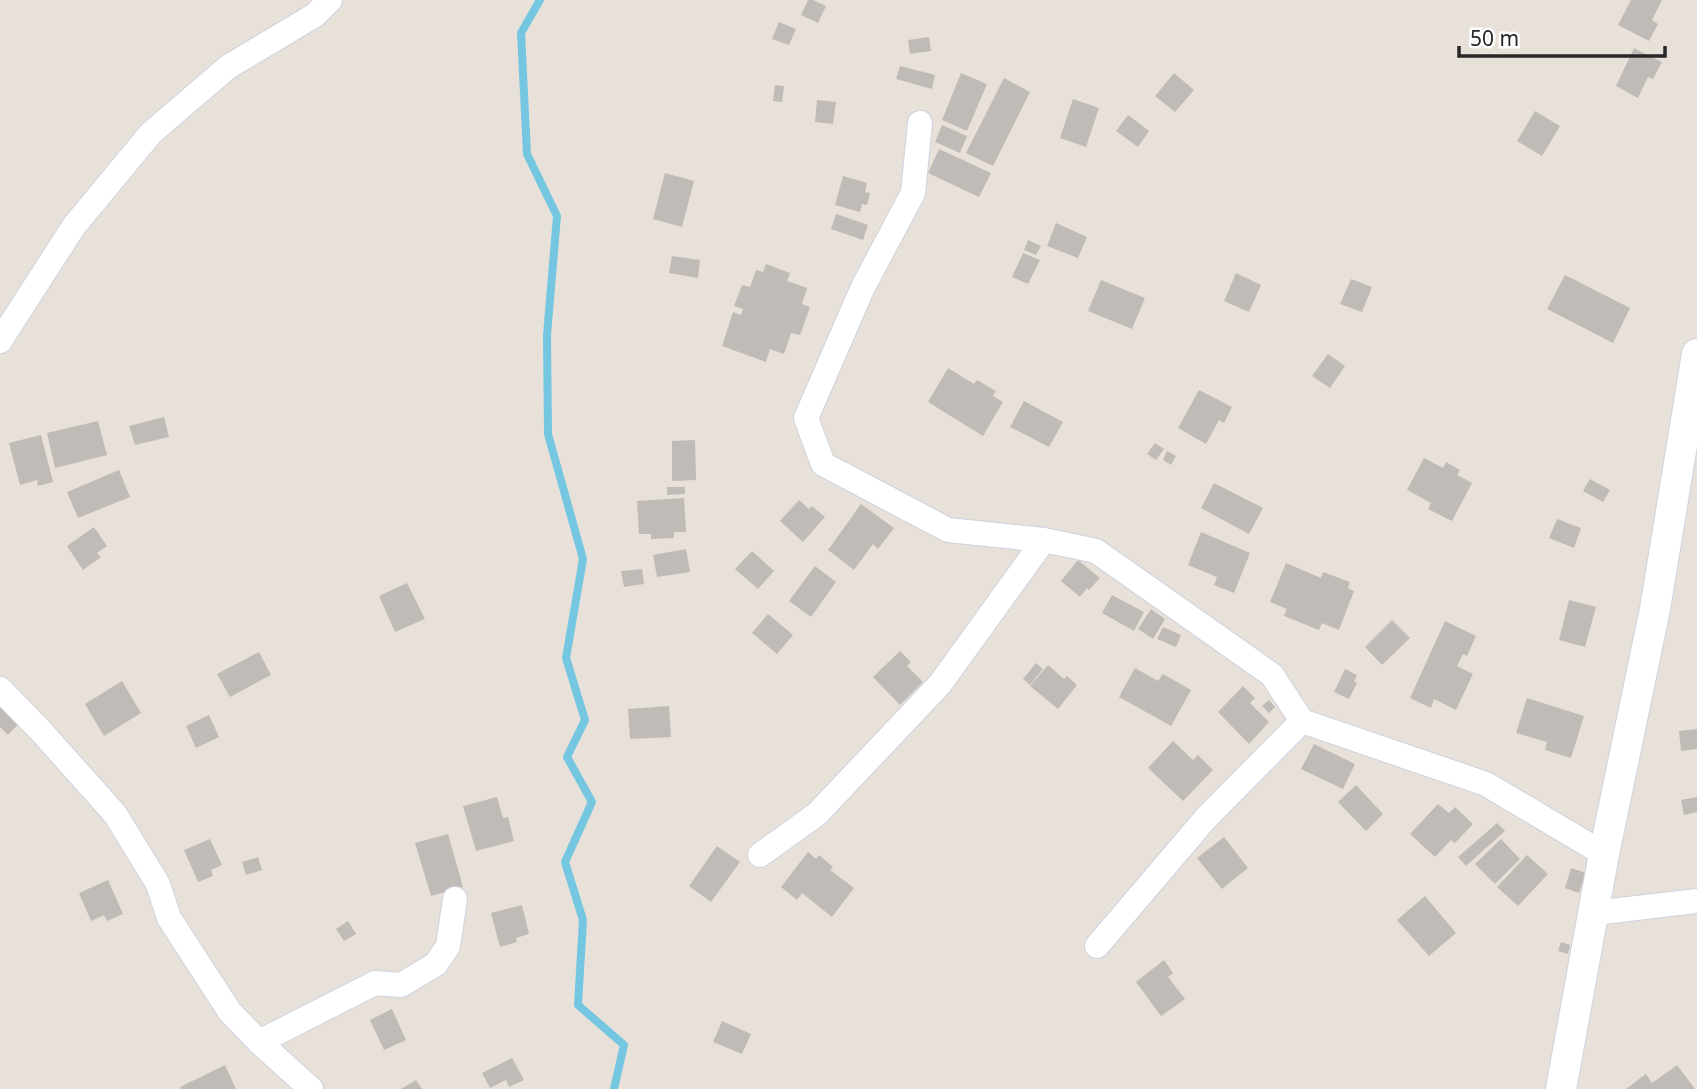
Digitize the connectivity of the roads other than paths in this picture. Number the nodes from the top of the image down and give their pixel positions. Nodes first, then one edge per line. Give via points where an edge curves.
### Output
1 (330, 0) edge
2 (920, 123) dead end
3 (0, 341) edge
4 (1697, 354) edge
5 (1044, 540) junction
6 (0, 689) edge
7 (1302, 721) junction
8 (760, 855) dead end
9 (1604, 855) junction
10 (455, 899) dead end
11 (1697, 901) edge
12 (1594, 913) junction
13 (1097, 946) dead end
14 (259, 1042) junction
15 (310, 1089) edge
16 (1561, 1089) edge

1 - 3 street via 315,15 228,68 151,133 74,226
2 - 5 street via 913,193 863,287 806,418 823,464 948,530
4 - 9 street via 1655,609
5 - 7 street via 1096,551 1272,675
5 - 8 street via 940,684 817,814
6 - 14 street via 115,814 158,884 169,918 230,1012
7 - 9 street via 1486,784
7 - 13 street via 1206,818
9 - 12 street
10 - 14 street via 448,946 436,964 401,985 375,984
11 - 12 street
12 - 16 street
14 - 15 street

